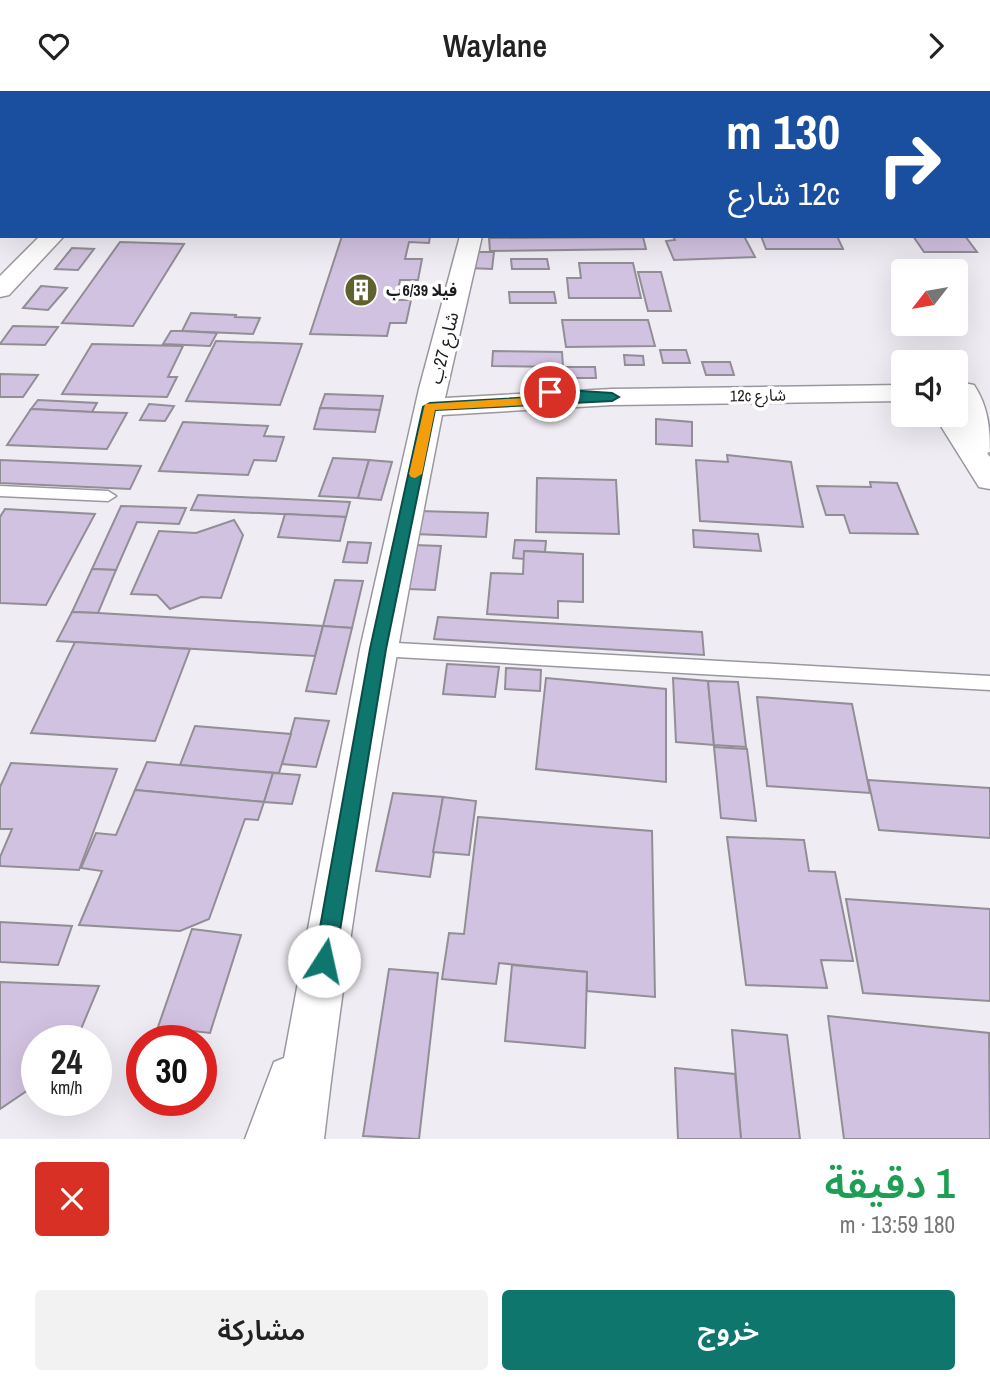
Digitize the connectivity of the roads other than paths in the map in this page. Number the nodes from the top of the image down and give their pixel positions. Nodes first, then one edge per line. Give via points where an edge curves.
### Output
1 (471, 238) edge
2 (38, 246) edge
3 (0, 290) edge
4 (891, 393) edge
5 (432, 398) junction
6 (968, 407) edge
7 (968, 410) edge
8 (990, 462) edge
9 (990, 480) edge
10 (0, 491) edge
11 (108, 496) dead end
12 (378, 649) junction
13 (990, 683) edge
14 (311, 1039) junction
15 (271, 1139) edge
16 (298, 1139) edge

1 - 5 street, شارع 27ب
2 - 3 street
4 - 5 street, 12c شارع
5 - 12 street, شارع 27ب
6 - 8 street
7 - 9 street
10 - 11 lane
12 - 13 lane
12 - 14 street, شارع 27ب
14 - 15 street, شارع 27ب
14 - 16 street, شارع 27ب

